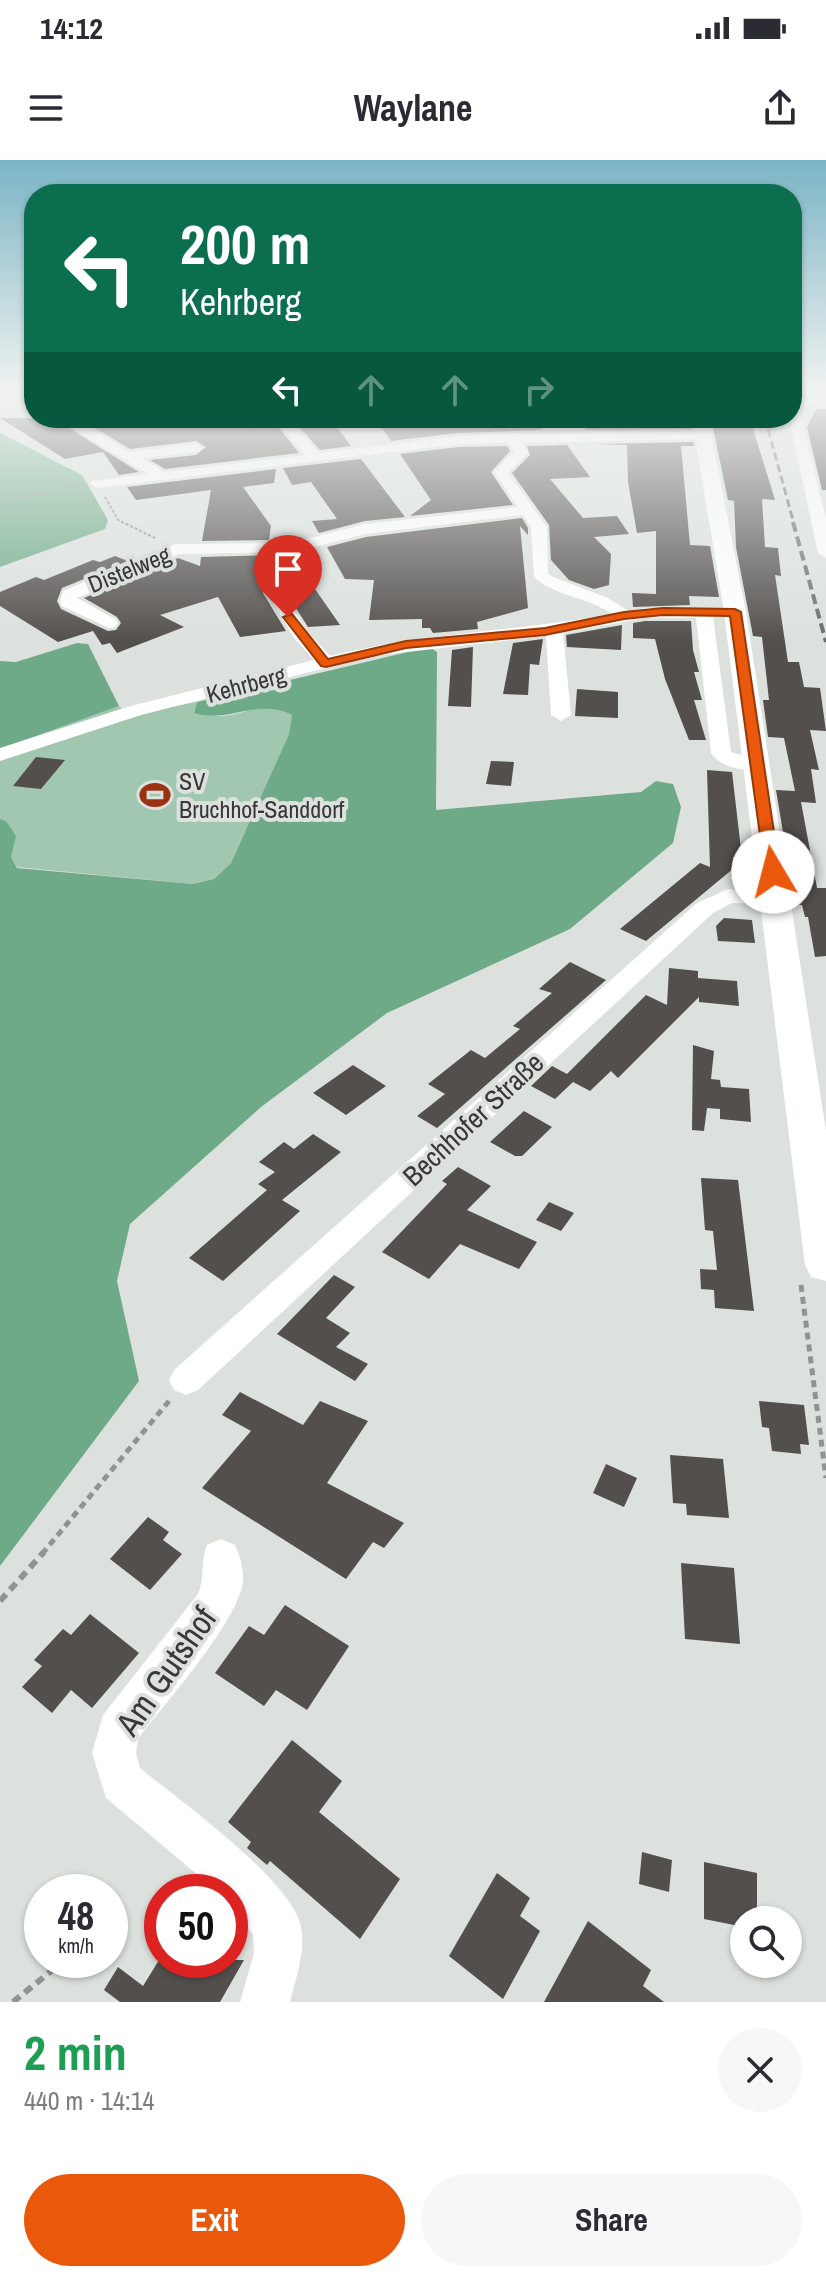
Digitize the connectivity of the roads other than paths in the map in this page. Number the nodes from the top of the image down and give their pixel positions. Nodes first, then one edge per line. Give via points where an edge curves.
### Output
1 (153, 471) edge
2 (193, 471) edge
3 (502, 471) edge
4 (709, 471) edge
5 (807, 471) edge
6 (160, 475) junction
7 (97, 484) road end
8 (528, 510) junction
9 (291, 548) junction
10 (826, 553) edge
11 (704, 612) junction
12 (735, 612) junction
13 (624, 615) junction
14 (109, 623) dead end
15 (554, 630) junction
16 (326, 663) junction
17 (561, 715) dead end
18 (0, 755) edge
19 (757, 766) junction
20 (777, 899) junction
21 (826, 1265) edge
22 (186, 1380) road end
23 (221, 1558) dead end
24 (265, 2002) edge

1 - 6 street
2 - 6 street
3 - 8 street
4 - 12 main road
5 - 10 street
6 - 7 street
8 - 9 street, Distelweg via 365,529
8 - 13 street via 540,531 543,579 608,602
9 - 14 street, Distelweg via 176,549 69,595 68,602
9 - 16 street via 274,591 300,634
11 - 12 street, Kehrberg
11 - 13 street, Kehrberg
11 - 19 street via 721,753 727,760
12 - 19 main road
13 - 15 street, Kehrberg
15 - 16 street, Kehrberg via 406,645
15 - 17 street
16 - 18 street, Kehrberg via 134,711
19 - 20 main road
20 - 21 main road
20 - 22 street, Bechhofer Straße via 728,896 705,908
23 - 24 street, Am Gutshof via 223,1582 212,1608 118,1730 114,1753 122,1782 231,1872 277,1925 278,1953

